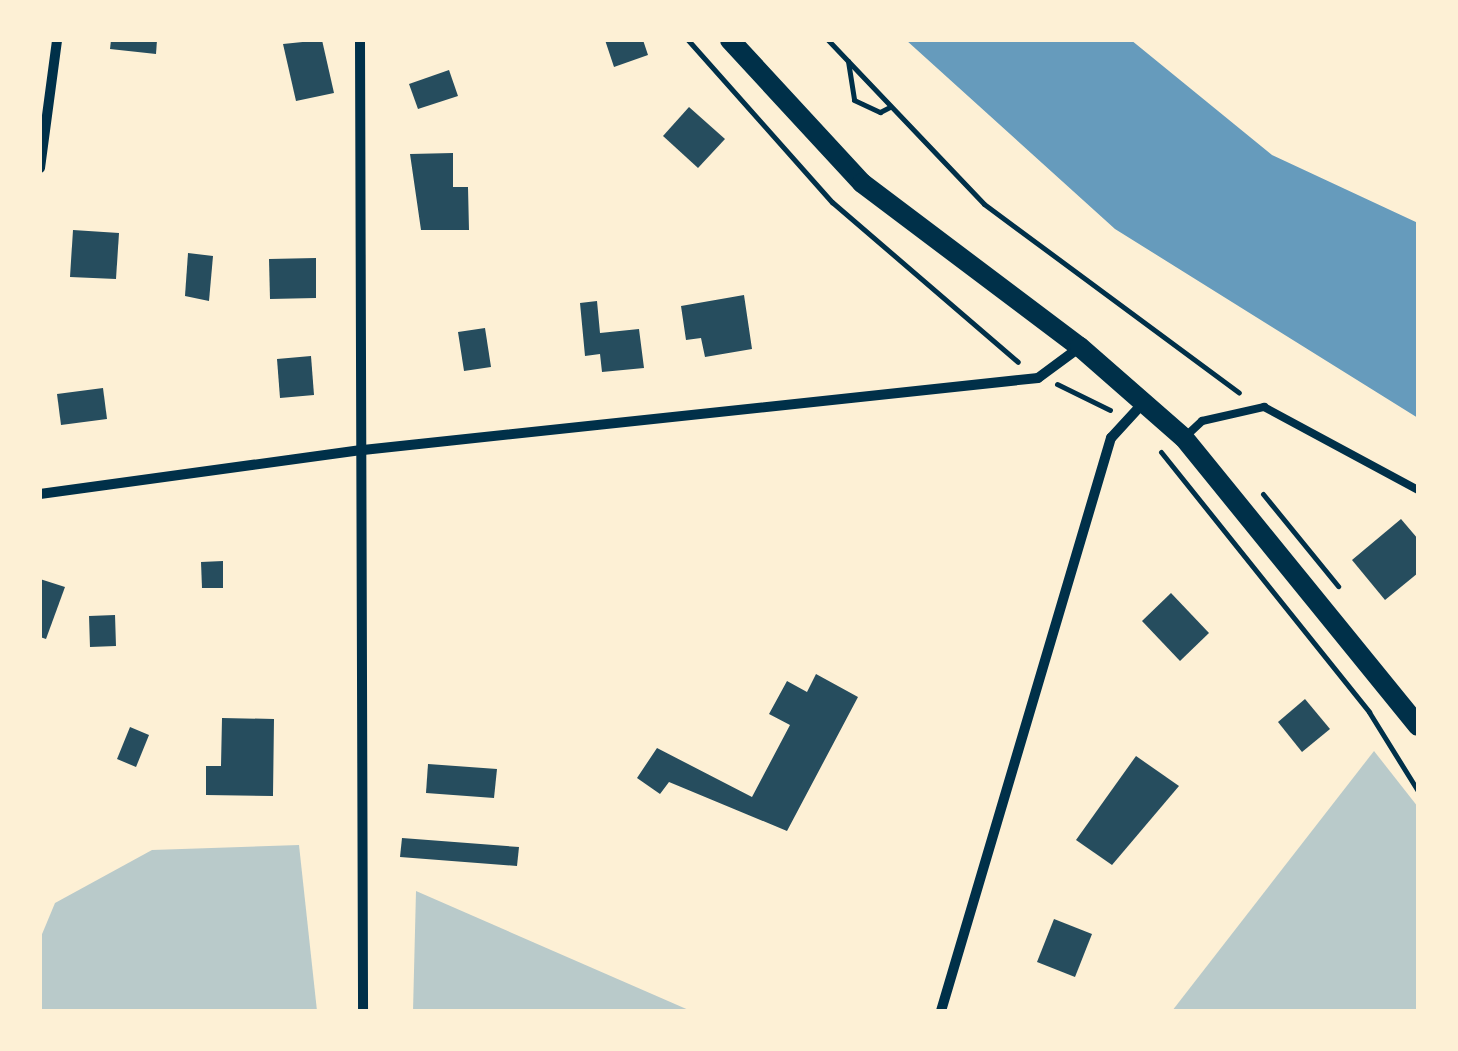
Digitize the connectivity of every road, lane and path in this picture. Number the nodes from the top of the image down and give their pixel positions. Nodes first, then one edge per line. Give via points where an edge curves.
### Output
1 (57, 40) edge
2 (360, 40) edge
3 (688, 40) edge
4 (730, 40) edge
5 (828, 40) edge
6 (848, 61) junction
7 (890, 107) junction
8 (40, 168) edge
9 (1080, 346) junction
10 (1038, 378) junction
11 (1145, 402) junction
12 (1264, 407) junction
13 (1123, 417) junction
14 (1184, 438) junction
15 (363, 450) junction
16 (1418, 490) edge
17 (40, 494) edge
18 (1418, 726) edge
19 (1418, 791) edge
20 (363, 1011) edge
21 (940, 1011) edge

1 - 8 street
2 - 15 street
3 - 10 path via 832,202
4 - 9 main road via 862,183
5 - 6 path
6 - 7 path
6 - 7 path via 854,100 880,112
7 - 12 path via 984,204
9 - 10 street
9 - 11 main road
10 - 13 path
10 - 15 street
11 - 13 street
11 - 14 main road
12 - 14 lane via 1202,421
12 - 16 lane
13 - 19 path via 1370,712
13 - 21 street
14 - 18 main road
15 - 17 street
15 - 20 street

